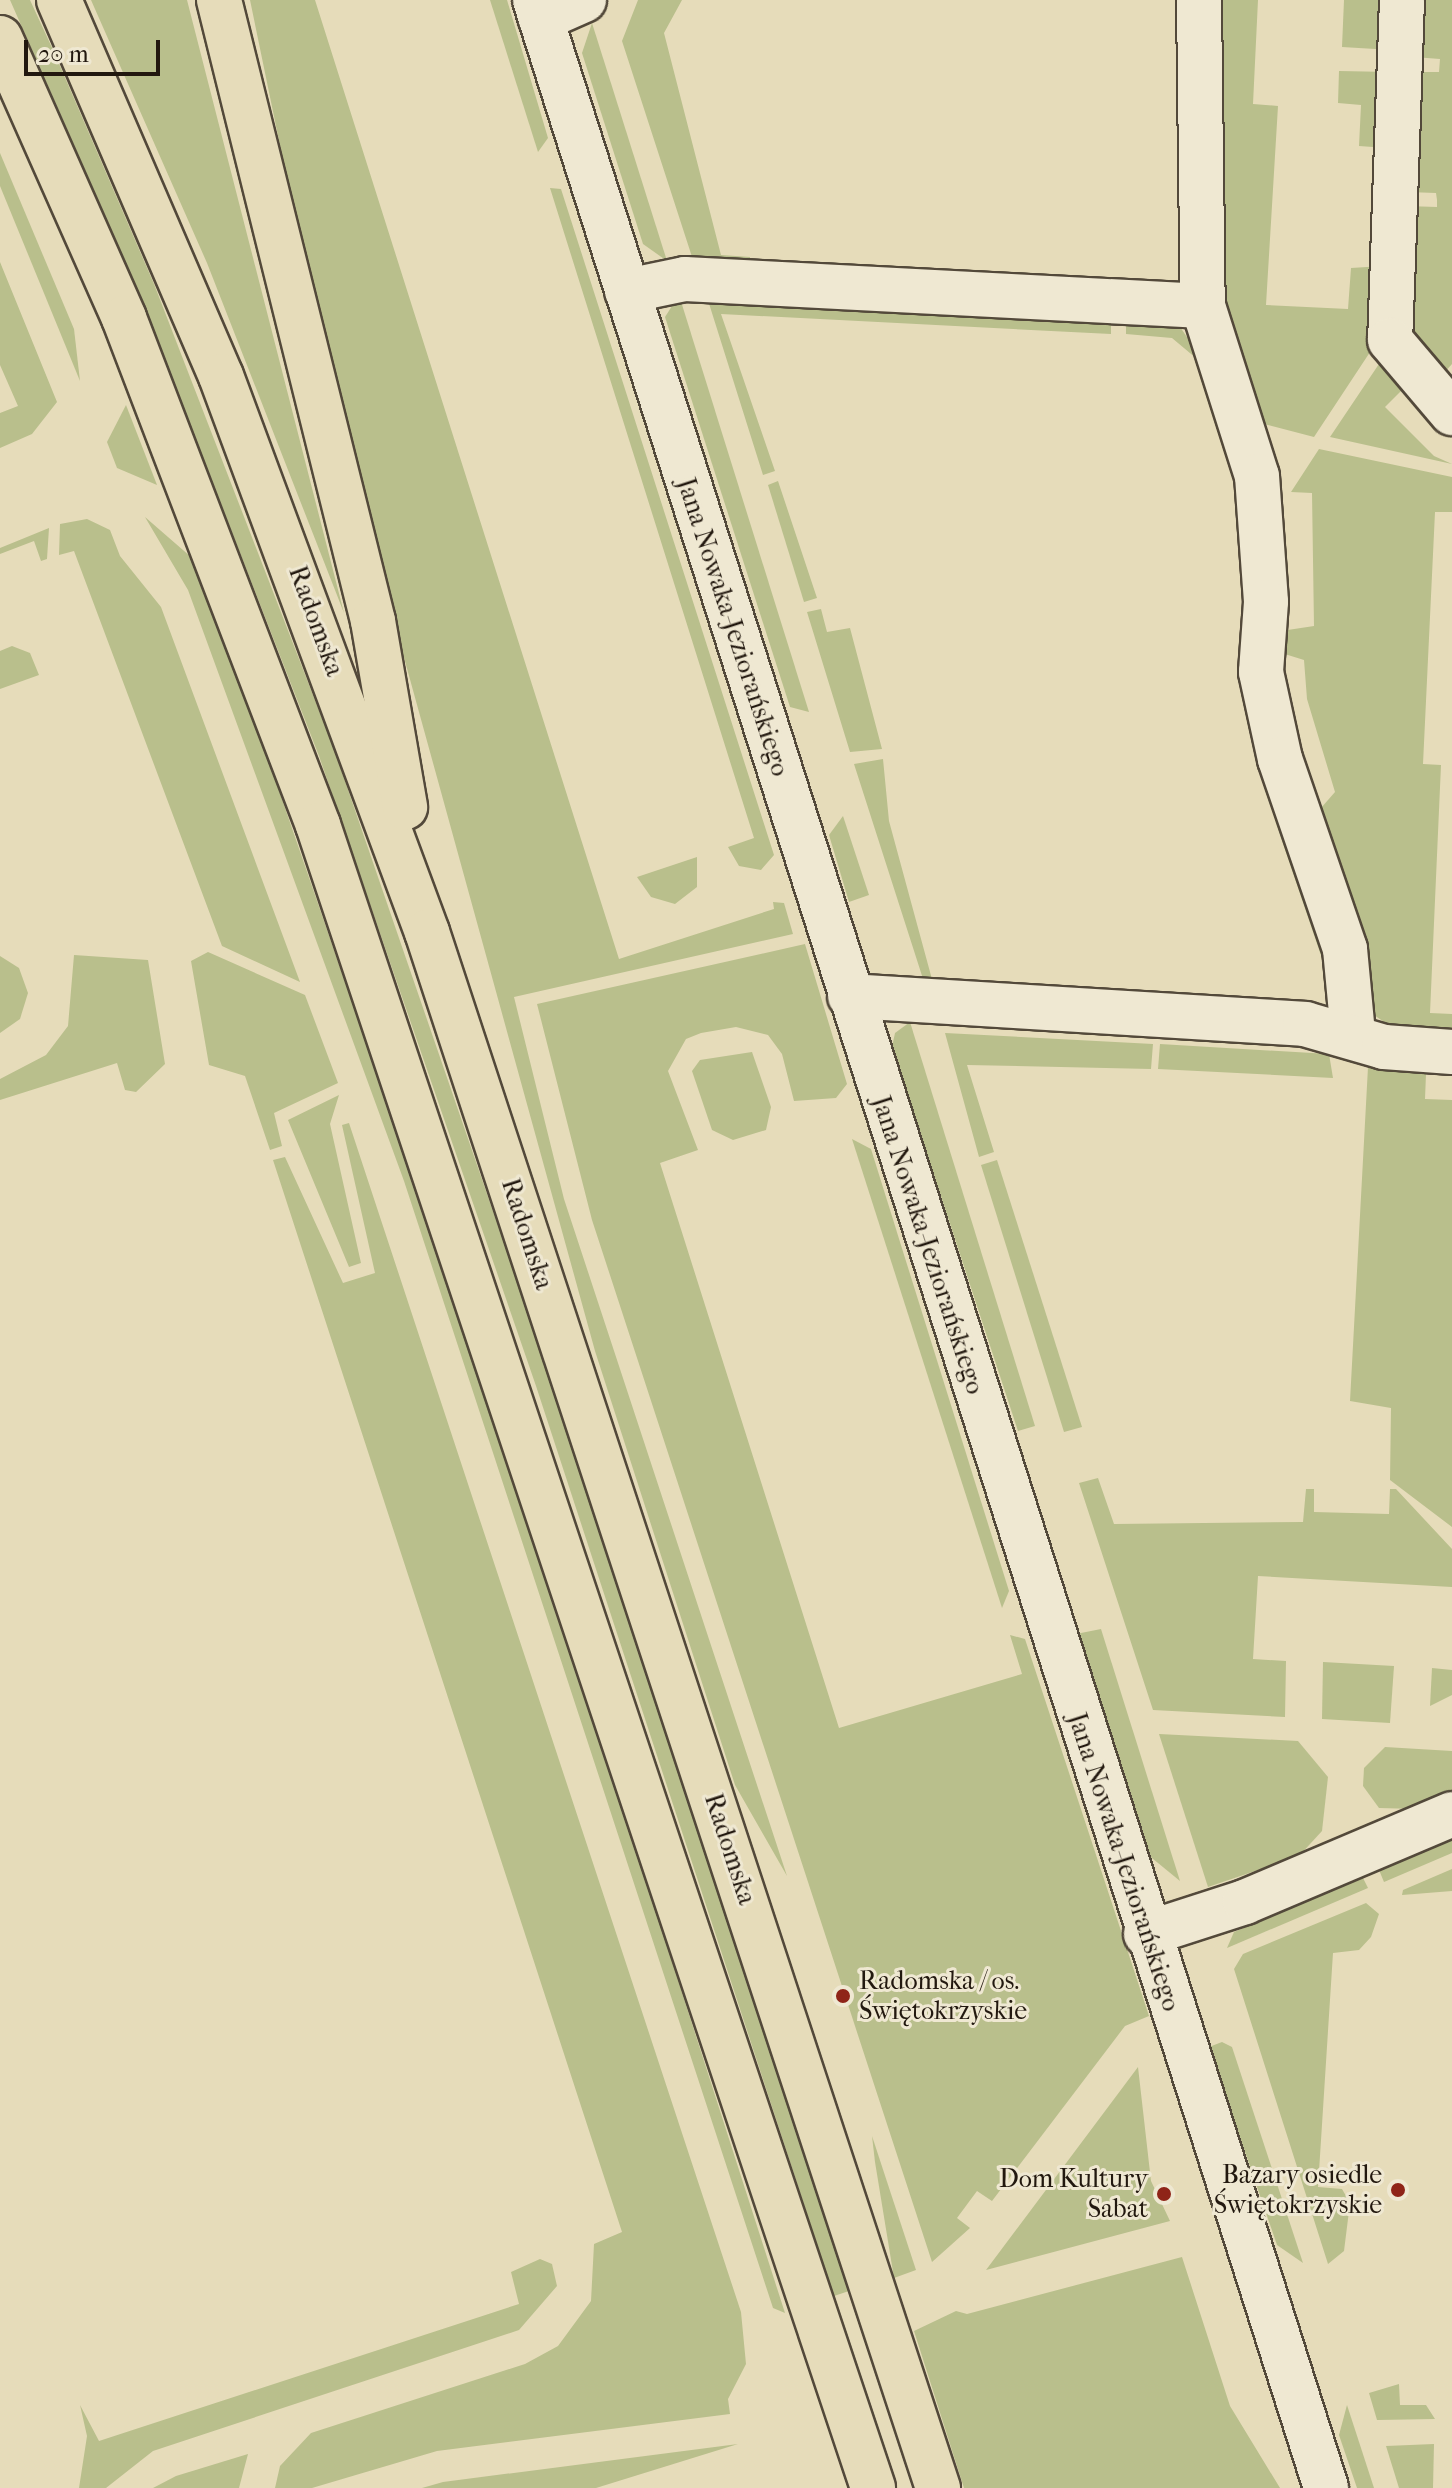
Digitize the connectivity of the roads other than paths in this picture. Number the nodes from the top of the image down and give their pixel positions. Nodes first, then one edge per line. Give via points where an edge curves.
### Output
1 (59, 0) edge
2 (219, 0) edge
3 (584, 0) edge
4 (1199, 0) edge
5 (1402, 0) edge
6 (538, 10) edge
7 (0, 38) edge
8 (627, 291) junction
9 (1203, 306) junction
10 (1452, 413) edge
11 (427, 932) junction
12 (850, 996) junction
13 (1353, 1034) junction
14 (1452, 1052) edge
15 (1452, 1814) edge
16 (1146, 1934) junction
17 (873, 2488) edge
18 (938, 2488) edge
19 (1326, 2488) edge

1 - 11 main road, Radomska via 221,376
2 - 11 main road via 373,621
3 - 6 street
4 - 9 street
5 - 10 street via 1390,340
6 - 8 street, Jana Nowaka-Jeziorańskiego
7 - 17 main road via 124,318 318,825
8 - 9 street via 685,279
8 - 12 street, Jana Nowaka-Jeziorańskiego
9 - 13 street via 1257,476 1266,602 1261,672 1280,759 1345,949
11 - 18 main road, Radomska
12 - 13 street via 1305,1024
12 - 16 street, Jana Nowaka-Jeziorańskiego
13 - 14 street via 1384,1047
15 - 16 street via 1245,1902
16 - 19 street, Jana Nowaka-Jeziorańskiego

